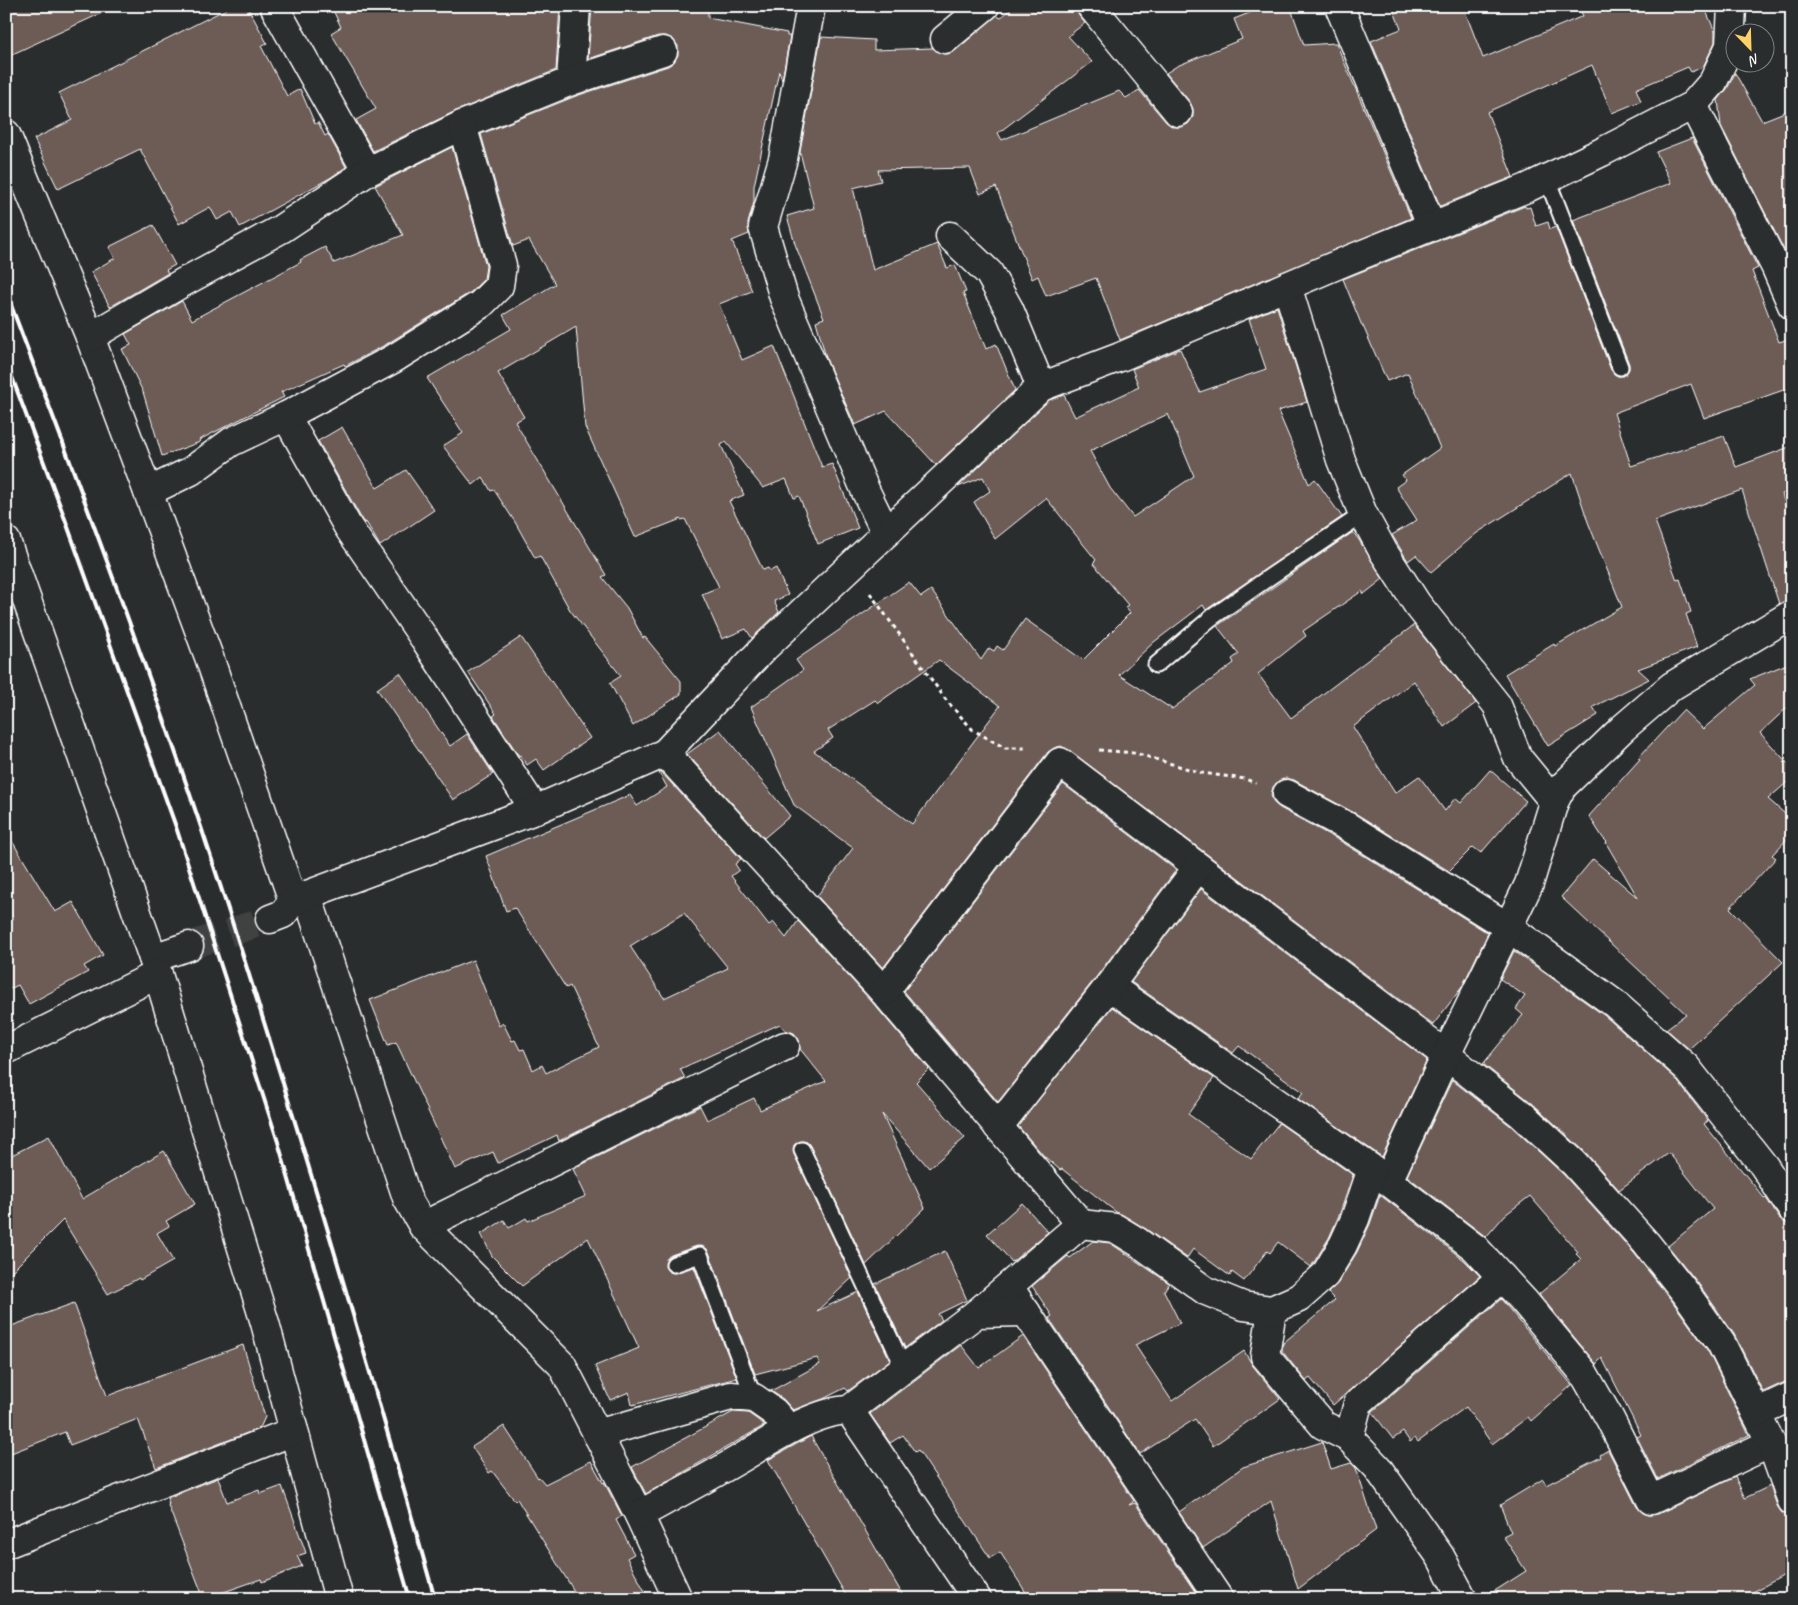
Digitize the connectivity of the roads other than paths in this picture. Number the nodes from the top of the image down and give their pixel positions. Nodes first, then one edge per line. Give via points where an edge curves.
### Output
1 (274, 6) edge
2 (576, 6) edge
3 (812, 6) edge
4 (986, 6) edge
5 (1091, 6) edge
6 (1339, 6) edge
7 (1732, 6) edge
8 (945, 39) dead end
9 (663, 50) dead end
10 (571, 81) junction
11 (1694, 105) junction
12 (1178, 112) dead end
13 (462, 125) junction
14 (6, 134) edge
15 (367, 172) junction
16 (1547, 178) junction
17 (1432, 227) junction
18 (950, 236) dead end
19 (1287, 286) junction
20 (1792, 305) edge
21 (90, 337) junction
22 (1620, 366) dead end
23 (1041, 388) junction
24 (286, 416) junction
25 (148, 492) junction
26 (1363, 514) junction
27 (886, 533) junction
28 (6, 542) edge
29 (1789, 620) edge
30 (1156, 665) dead end
31 (665, 753) junction
32 (1288, 794) road end
33 (1554, 802) junction
34 (535, 810) junction
35 (1198, 866) junction
36 (300, 898) junction
37 (270, 919) tunnel mouth
38 (1508, 928) junction
39 (189, 946) tunnel mouth
40 (155, 966) junction
41 (1109, 986) junction
42 (884, 992) junction
43 (785, 1046) dead end
44 (6, 1050) edge
45 (1446, 1055) junction
46 (998, 1127) junction
47 (802, 1150) dead end
48 (1380, 1175) junction
49 (1792, 1209) edge
50 (1081, 1224) junction
51 (423, 1226) junction
52 (674, 1264) dead end
53 (1502, 1277) junction
54 (1009, 1287) junction
55 (1272, 1310) junction
56 (1026, 1312) junction
57 (977, 1313) junction
58 (904, 1368) junction
59 (1792, 1396) edge
60 (754, 1398) junction
61 (849, 1410) junction
62 (1756, 1413) junction
63 (789, 1429) junction
64 (294, 1431) junction
65 (597, 1434) junction
66 (1349, 1438) junction
67 (1771, 1443) junction
68 (1792, 1501) edge
69 (639, 1515) junction
70 (6, 1544) edge
71 (338, 1599) edge
72 (678, 1599) edge
73 (976, 1599) edge
74 (1219, 1599) edge
75 (1463, 1599) edge

1 - 15 street
2 - 10 street
3 - 27 street via 783,159 763,227 784,298
4 - 8 street
5 - 12 street
6 - 17 street
7 - 11 street via 1730,46 1713,82
9 - 10 street
10 - 13 street
11 - 16 street
11 - 20 street
13 - 15 street
13 - 24 street via 502,266 499,286 481,304 393,359
14 - 21 street
15 - 21 street via 282,229
16 - 17 street
16 - 22 lane
17 - 19 street
18 - 23 street via 989,273 1009,309
19 - 23 street
19 - 26 street via 1341,460
21 - 25 street
23 - 27 street
24 - 25 street via 231,442 191,471
24 - 34 street via 348,527
25 - 36 street
26 - 30 lane via 1218,613
26 - 33 street via 1417,604 1497,705 1518,758
27 - 31 street via 764,648
28 - 40 street
29 - 33 street via 1672,686 1569,781
31 - 34 street
31 - 42 street
32 - 38 street via 1357,833
33 - 38 street via 1529,884
34 - 36 street
35 - 41 street
35 - 42 street via 1060,762
35 - 45 street
36 - 37 street via 283,914
36 - 51 street via 407,1198
38 - 45 street
38 - 49 street via 1615,1004 1686,1067 1764,1166
39 - 40 street
40 - 44 street
40 - 64 street
41 - 46 street
41 - 48 street
42 - 46 street
43 - 51 street
45 - 48 street
45 - 62 street via 1521,1114 1574,1162 1646,1243 1721,1343
46 - 50 street
47 - 58 lane
48 - 53 street via 1475,1248
48 - 55 street via 1325,1275 1299,1298
50 - 54 street
50 - 55 street via 1115,1228 1206,1291 1243,1306
51 - 65 street via 562,1365
52 - 60 lane via 700,1255
53 - 66 street via 1358,1404
53 - 67 street via 1583,1372 1651,1500
54 - 56 street
54 - 57 street
55 - 66 street via 1265,1356 1323,1425
56 - 57 street
56 - 74 street
57 - 58 street
58 - 61 street
59 - 62 street
60 - 63 street via 774,1412
60 - 65 street via 731,1396
61 - 63 street via 838,1410
61 - 73 street
62 - 67 street
63 - 69 street
64 - 70 street
64 - 71 street
65 - 69 street
66 - 75 street via 1402,1500 1440,1556
67 - 68 street
69 - 72 street

